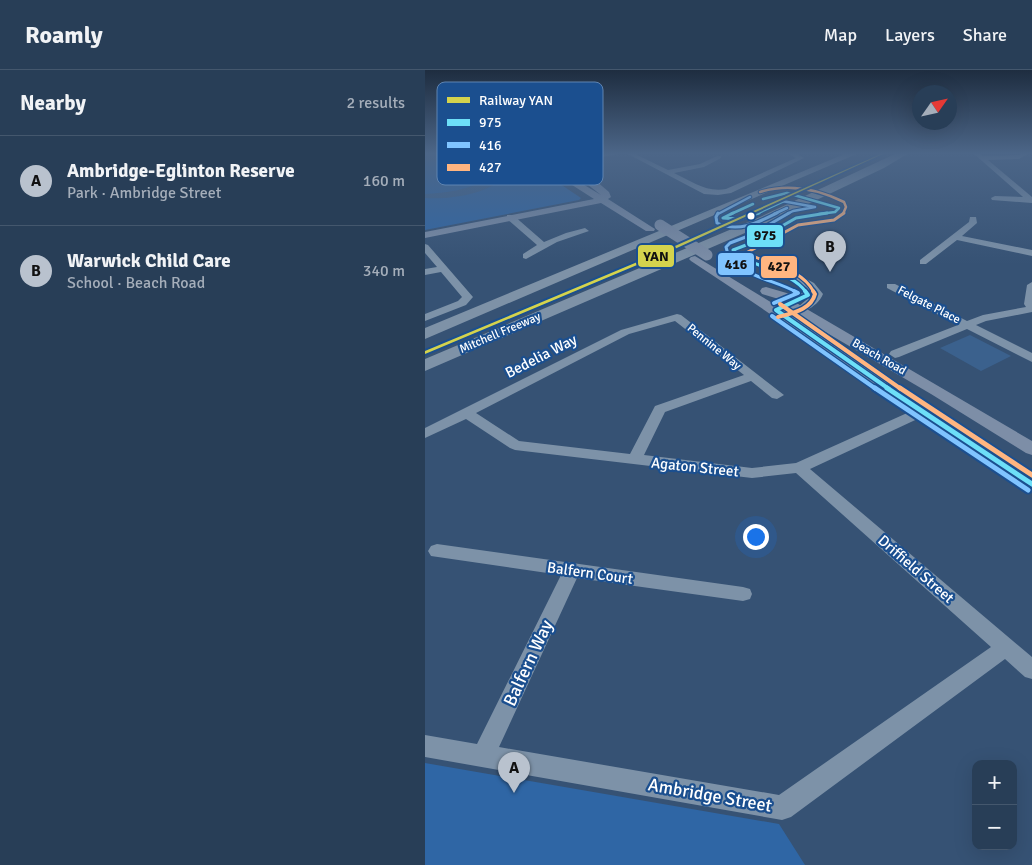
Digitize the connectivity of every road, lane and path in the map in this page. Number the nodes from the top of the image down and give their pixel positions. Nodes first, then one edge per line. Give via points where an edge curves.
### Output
1 (582, 190) edge
2 (601, 190) edge
3 (606, 190) edge
4 (703, 190) edge
5 (727, 190) edge
6 (765, 190) edge
7 (828, 190) edge
8 (1020, 190) edge
9 (995, 198) dead end
10 (596, 199) junction
11 (1031, 200) edge
12 (627, 204) junction
13 (550, 209) junction
14 (510, 218) junction
15 (973, 219) dead end
16 (655, 227) junction
17 (585, 231) dead end
18 (425, 235) edge
19 (955, 237) junction
20 (542, 245) junction
21 (425, 247) edge
22 (1032, 252) edge
23 (526, 256) dead end
24 (701, 257) junction
25 (923, 262) dead end
26 (442, 268) junction
27 (425, 272) edge
28 (1032, 285) edge
29 (891, 286) dead end
30 (766, 291) junction
31 (808, 295) junction
32 (1032, 308) edge
33 (786, 310) junction
34 (677, 317) joint
35 (425, 318) edge
36 (967, 324) junction
37 (425, 334) edge
38 (895, 354) dead end
39 (1032, 358) edge
40 (425, 366) edge
41 (751, 377) junction
42 (777, 395) dead end
43 (921, 412) junction
44 (466, 413) junction
45 (425, 434) edge
46 (1032, 449) edge
47 (634, 460) junction
48 (799, 468) junction
49 (1032, 484) edge
50 (437, 552) dead end
51 (572, 570) junction
52 (743, 594) dead end
53 (1006, 648) junction
54 (1032, 670) edge
55 (425, 746) edge
56 (484, 755) junction

1 - 10 main road, Beach Road
2 - 10 main road via 606,197
3 - 12 main road, Beach Road
4 - 5 street via 720,193
6 - 37 highway, Mitchell Freeway
7 - 40 highway, Mitchell Freeway
8 - 11 street
9 - 11 street
10 - 12 main road
10 - 13 main road
10 - 13 main road
10 - 16 main road, Beach Road via 637,222
12 - 16 main road, Beach Road
13 - 14 main road
14 - 18 main road
14 - 20 street
15 - 19 street via 973,223
16 - 24 main road, Beach Road
17 - 20 street
19 - 22 street
19 - 25 street
20 - 23 street
21 - 26 street
24 - 30 main road, Beach Road
24 - 33 main road, Beach Road
26 - 27 street
26 - 35 street via 468,298
28 - 32 street via 1029,304
29 - 36 street, Felgate Place
30 - 31 main road via 789,298
30 - 33 main road, Beach Road
31 - 33 street
31 - 33 street via 794,278 810,285 818,294 806,306
32 - 36 street, Felgate Place
33 - 43 main road, Beach Road
33 - 46 main road, Beach Road via 937,390
34 - 41 street, Pennine Way
34 - 44 street, Bedelia Way via 625,332
36 - 38 street, Felgate Place
36 - 39 street, Felgate Place
41 - 42 street, Pennine Way
41 - 47 street, Pennine Way via 661,409
43 - 48 street, Agaton Street
43 - 49 main road, Beach Road
44 - 45 street, Bedelia Way
44 - 47 street, Agaton Street via 515,445
47 - 48 street, Agaton Street via 752,473
48 - 53 street, Driffield Street
50 - 51 street, Balfern Court
51 - 52 street, Balfern Court
51 - 56 street, Balfern Way
53 - 54 street, Driffield Street
53 - 56 street, Ambridge Street via 782,808
55 - 56 street, Ambridge Street

